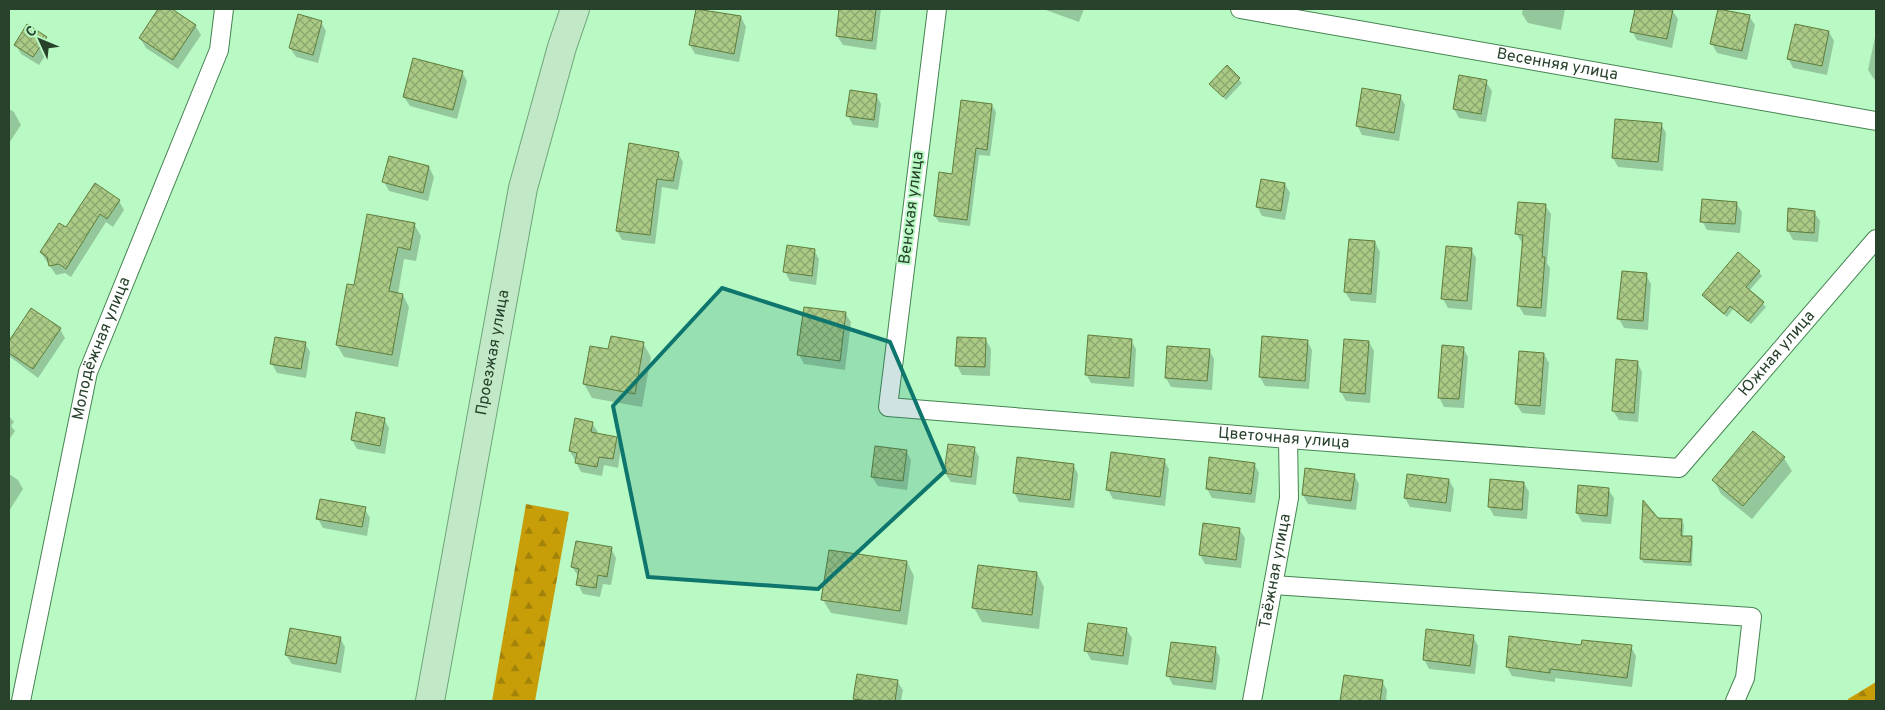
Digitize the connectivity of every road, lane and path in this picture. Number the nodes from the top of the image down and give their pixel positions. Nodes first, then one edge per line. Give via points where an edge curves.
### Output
1 (224, 9) edge
2 (574, 9) edge
3 (937, 9) edge
4 (1240, 9) edge
5 (1876, 121) edge
6 (1876, 240) edge
7 (888, 408) joint
8 (1288, 439) junction
9 (1679, 468) joint
10 (1273, 585) junction
11 (22, 701) edge
12 (430, 701) edge
13 (1252, 701) edge
14 (1735, 701) edge

1 - 11 street, Молодёжная улица via 219,50 88,372
2 - 12 main road, Проезжая улица via 523,188
3 - 7 street, Венская улица
4 - 5 street, Весенняя улица
6 - 9 street, Южная улица
7 - 8 street, Цветочная улица
8 - 9 street, Цветочная улица
8 - 10 street, Таёжная улица via 1289,498
10 - 13 street, Таёжная улица
10 - 14 street via 1752,617 1745,678

